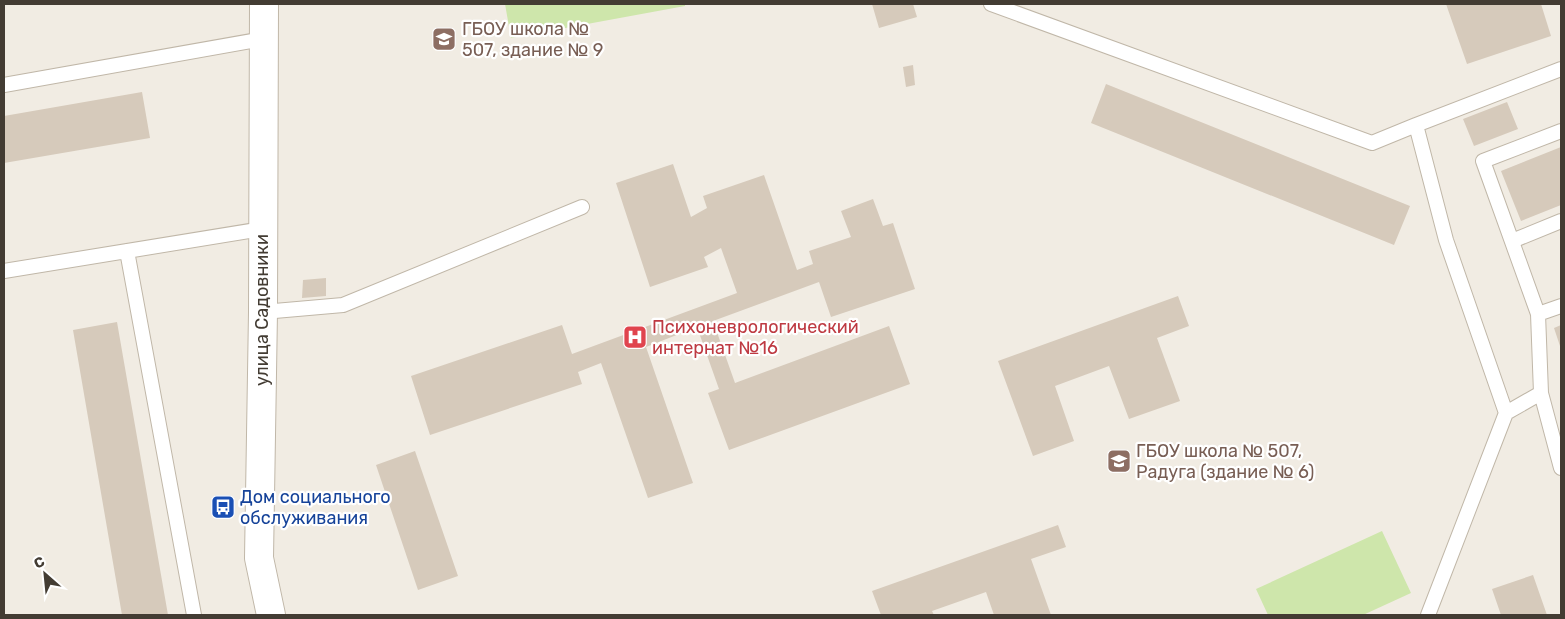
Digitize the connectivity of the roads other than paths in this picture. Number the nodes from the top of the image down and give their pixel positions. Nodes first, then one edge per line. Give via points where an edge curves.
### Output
1 (264, 4) edge
2 (991, 4) edge
3 (263, 39) junction
4 (1561, 69) edge
5 (4, 86) edge
6 (1416, 125) junction
7 (1561, 131) edge
8 (582, 206) dead end
9 (1561, 222) edge
10 (262, 229) junction
11 (1512, 241) junction
12 (127, 252) junction
13 (4, 271) edge
14 (1561, 306) edge
15 (263, 312) junction
16 (1538, 314) junction
17 (1541, 393) junction
18 (1506, 413) junction
19 (1561, 468) edge
20 (194, 615) edge
21 (271, 615) edge
22 (1428, 615) edge

1 - 3 street, улица Садовники
2 - 6 lane via 1372,143
3 - 5 lane
3 - 10 street, улица Садовники
4 - 6 lane
6 - 18 lane via 1446,240
7 - 11 lane via 1483,161
8 - 15 lane via 343,305
9 - 11 lane
10 - 12 lane
10 - 15 street, улица Садовники
11 - 16 lane
12 - 13 lane
12 - 20 lane
14 - 16 lane
15 - 21 street, улица Садовники via 260,558
16 - 17 lane
17 - 18 lane
17 - 19 lane
18 - 22 lane

